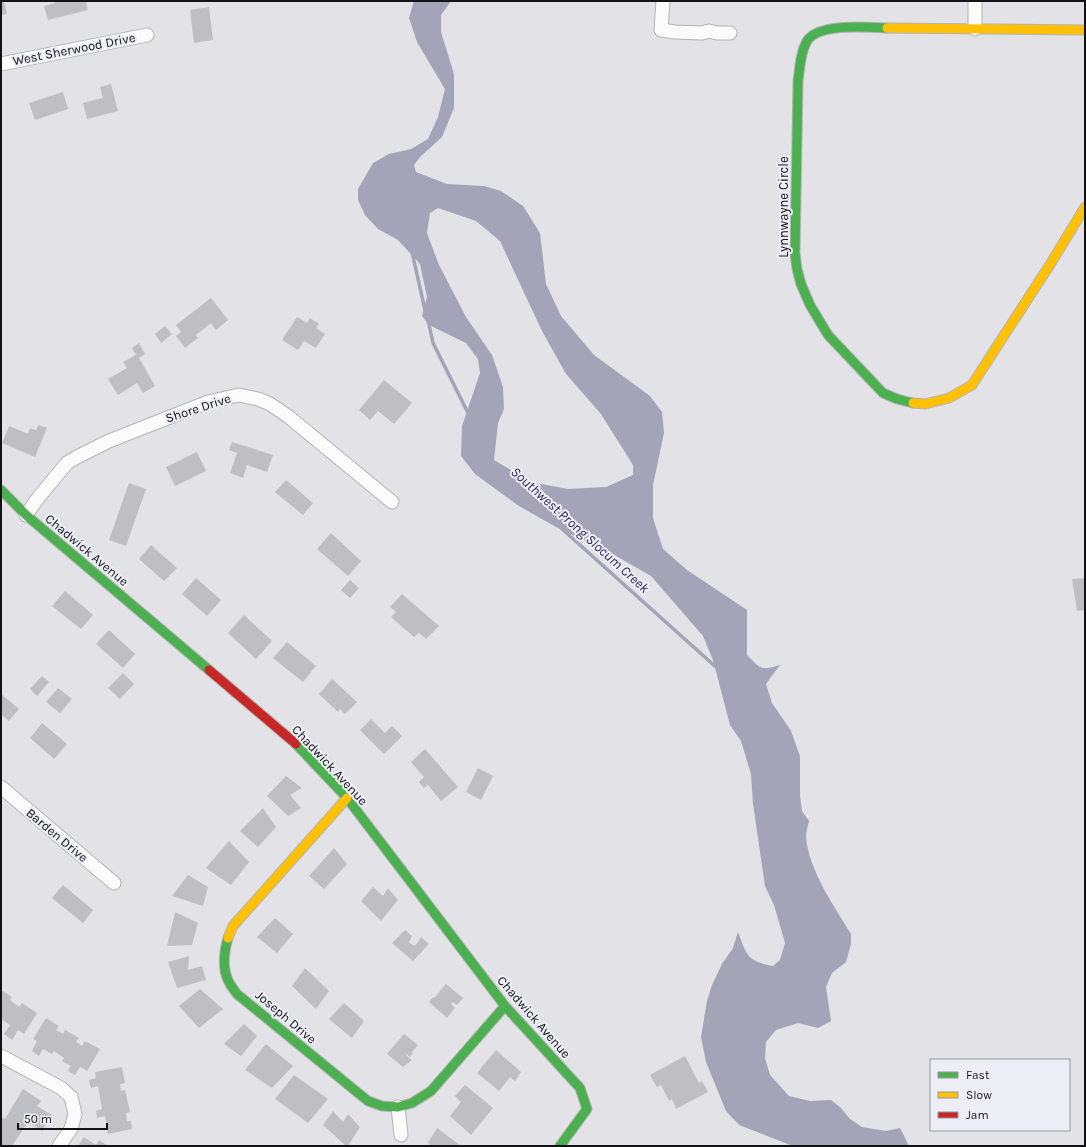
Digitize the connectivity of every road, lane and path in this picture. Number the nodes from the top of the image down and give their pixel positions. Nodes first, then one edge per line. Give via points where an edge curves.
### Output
1 (663, 1) edge
2 (975, 1) edge
3 (975, 29) junction
4 (1085, 30) edge
5 (730, 33) dead end
6 (147, 35) dead end
7 (1, 64) edge
8 (1085, 207) edge
9 (1, 490) edge
10 (392, 502) dead end
11 (26, 514) junction
12 (1, 787) edge
13 (347, 798) junction
14 (114, 883) dead end
15 (505, 1006) junction
16 (1, 1056) edge
17 (398, 1107) junction
18 (401, 1135) dead end
19 (59, 1146) edge
20 (560, 1146) edge

1 - 5 street via 661,30
2 - 3 street
3 - 4 street, Lynnwayne Circle
3 - 8 street, Lynnwayne Circle via 842,27 814,33 807,41 802,53 798,82 795,253 801,284 828,335 883,393 911,403 925,404 949,398 972,385
6 - 7 street, West Sherwood Drive
9 - 11 street, Chadwick Avenue
10 - 11 street, Shore Drive via 283,413 258,399 239,395 208,402 77,457 67,463
11 - 13 street, Chadwick Avenue via 296,744
12 - 14 street, Barden Drive
13 - 15 street, Chadwick Avenue
13 - 17 street, Joseph Drive via 233,926 227,940 224,959 227,980 238,994 368,1102
15 - 17 street, Joseph Drive via 431,1091 412,1103
15 - 20 street, Chadwick Avenue via 580,1088 588,1109
16 - 19 street via 61,1088 71,1097 75,1114 71,1129
17 - 18 street

